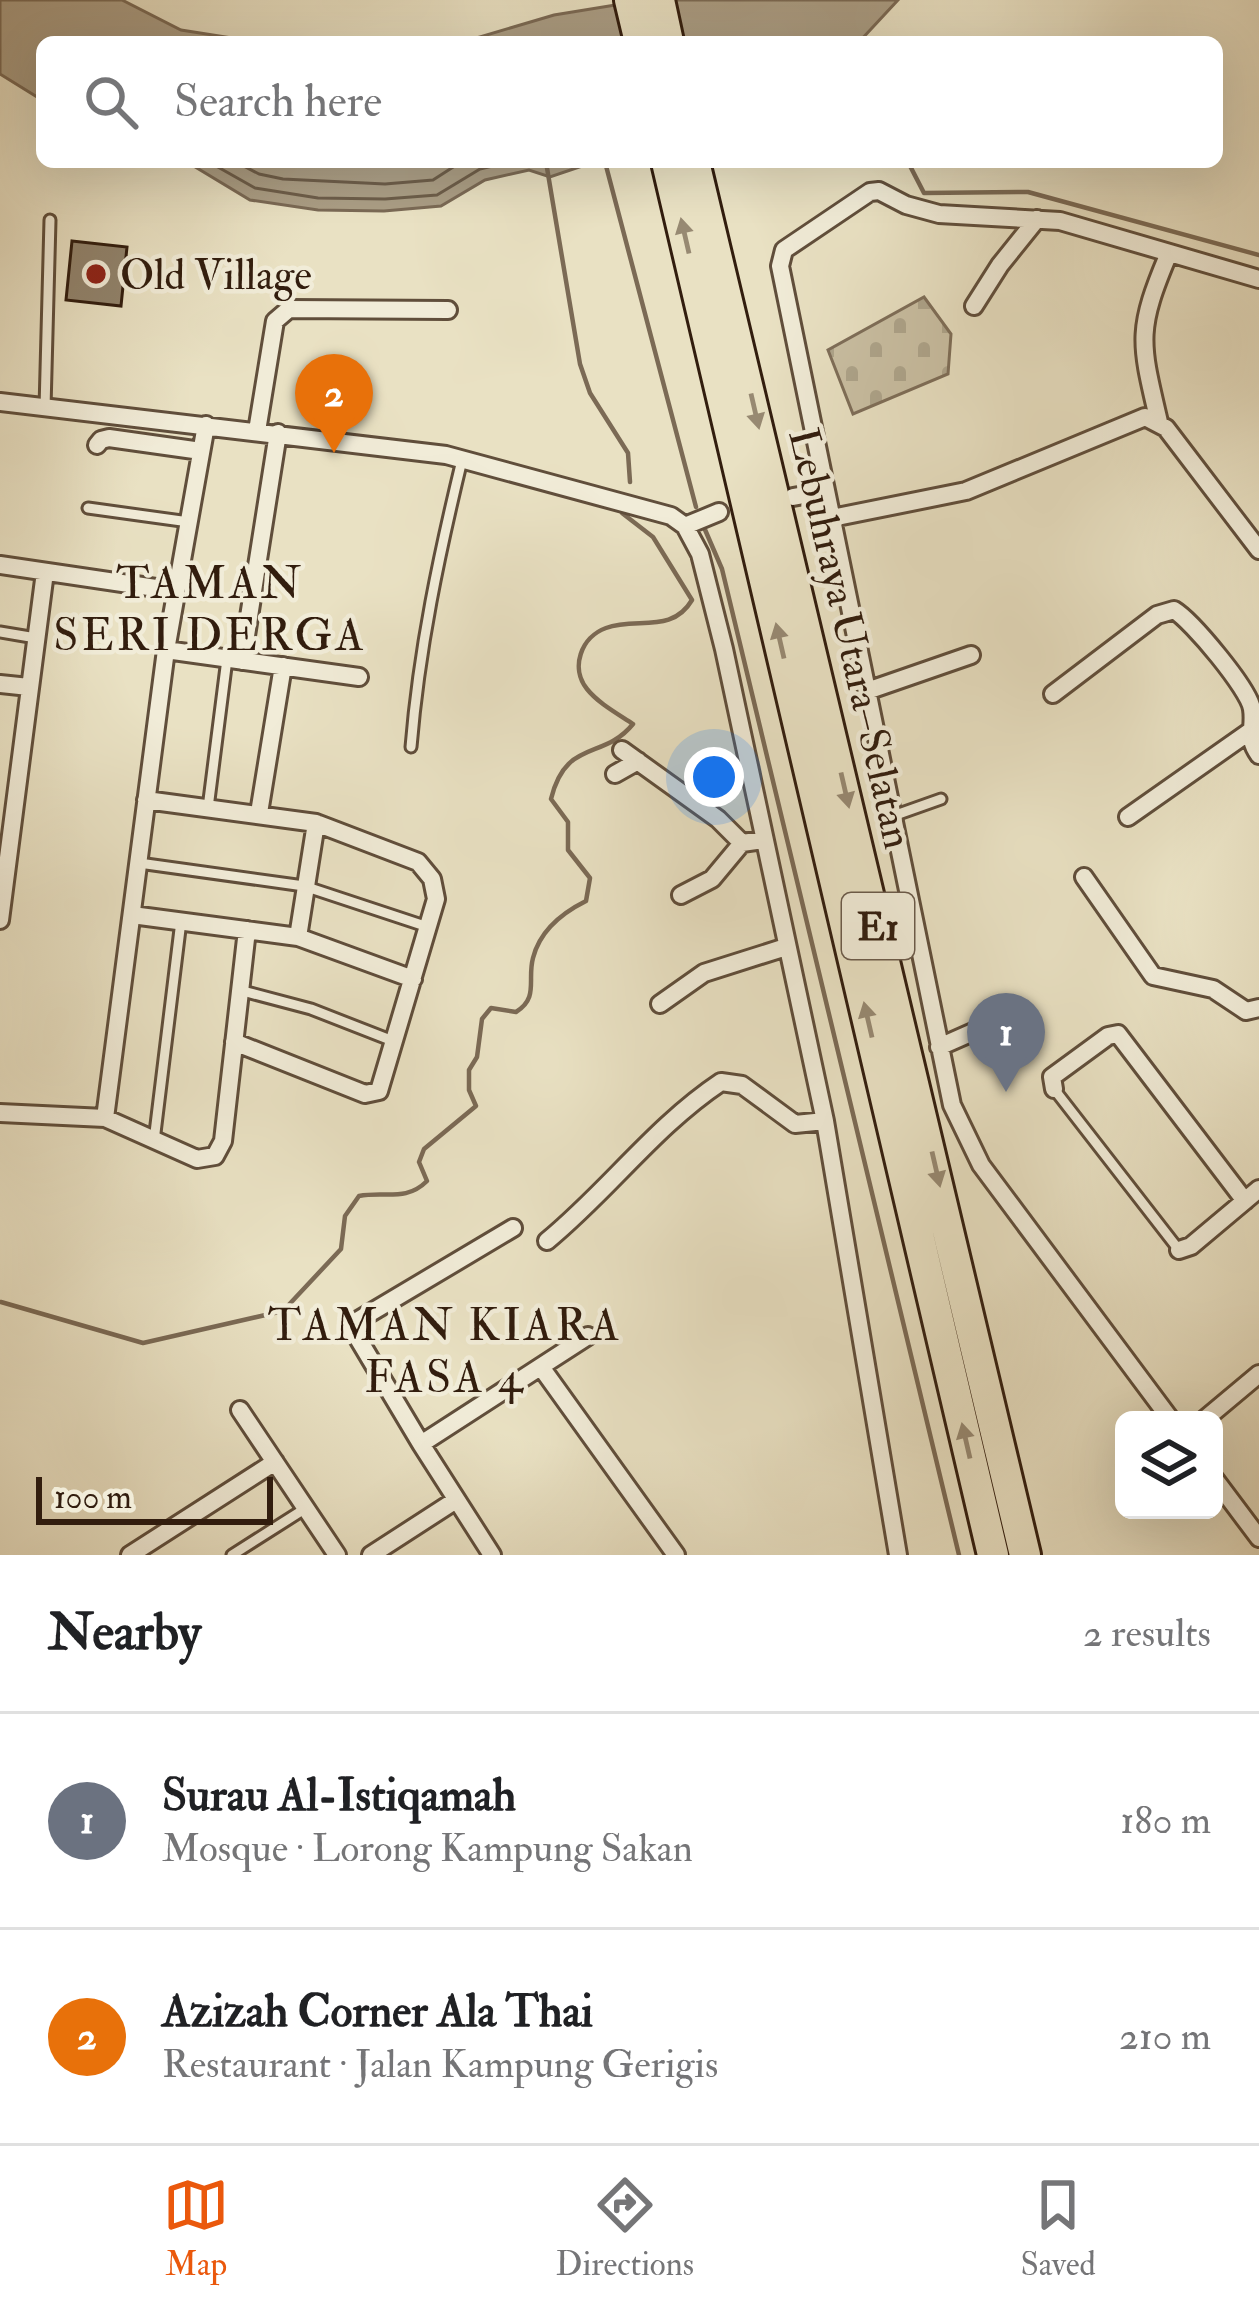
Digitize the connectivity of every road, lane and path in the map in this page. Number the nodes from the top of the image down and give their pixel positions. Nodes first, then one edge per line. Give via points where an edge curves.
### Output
1 (630, 0) edge
2 (658, 0) edge
3 (639, 36) edge
4 (667, 36) edge
5 (670, 168) edge
6 (695, 168) edge
7 (1036, 219) junction
8 (50, 220) dead end
9 (1169, 253) junction
10 (1259, 279) edge
11 (715, 303) junction
12 (974, 306) dead end
13 (448, 310) dead end
14 (0, 402) edge
15 (45, 408) junction
16 (1160, 422) junction
17 (206, 425) junction
18 (257, 430) junction
19 (278, 433) junction
20 (97, 445) dead end
21 (201, 451) junction
22 (461, 460) junction
23 (826, 491) junction
24 (793, 497) dead end
25 (88, 508) dead end
26 (719, 512) dead end
27 (832, 518) junction
28 (190, 522) junction
29 (685, 526) junction
30 (1259, 550) edge
31 (0, 565) edge
32 (45, 572) junction
33 (176, 591) junction
34 (0, 632) edge
35 (36, 638) junction
36 (166, 650) junction
37 (971, 655) dead end
38 (235, 660) junction
39 (283, 666) junction
40 (358, 677) dead end
41 (0, 684) edge
42 (29, 687) junction
43 (867, 691) junction
44 (1053, 694) dead end
45 (1249, 732) junction
46 (411, 747) dead end
47 (1259, 755) edge
48 (615, 774) dead end
49 (940, 799) dead end
50 (146, 800) junction
51 (208, 808) junction
52 (259, 813) junction
53 (893, 816) junction
54 (1128, 818) dead end
55 (316, 823) junction
56 (764, 840) junction
57 (742, 843) junction
58 (140, 863) junction
59 (1084, 877) dead end
60 (304, 886) junction
61 (681, 895) dead end
62 (132, 915) junction
63 (0, 920) edge
64 (181, 921) junction
65 (428, 927) junction
66 (247, 930) junction
67 (298, 937) junction
68 (786, 947) junction
69 (413, 980) junction
70 (239, 990) junction
71 (660, 1004) dead end
72 (1259, 1008) edge
73 (998, 1021) dead end
74 (234, 1042) junction
75 (396, 1042) junction
76 (939, 1047) junction
77 (1054, 1089) joint
78 (0, 1113) edge
79 (105, 1118) junction
80 (826, 1121) junction
81 (154, 1142) junction
82 (1252, 1195) edge
83 (513, 1228) dead end
84 (547, 1241) dead end
85 (1179, 1250) joint
86 (588, 1336) dead end
87 (541, 1367) junction
88 (1259, 1374) edge
89 (240, 1410) dead end
90 (1164, 1411) edge
91 (1215, 1411) edge
92 (421, 1444) junction
93 (275, 1462) junction
94 (1223, 1490) edge
95 (456, 1499) junction
96 (305, 1508) junction
97 (1259, 1538) edge
98 (130, 1555) edge
99 (232, 1555) edge
100 (337, 1555) edge
101 (371, 1555) edge
102 (492, 1555) edge
103 (676, 1555) edge
104 (898, 1555) edge
105 (993, 1555) edge
106 (1025, 1555) edge

1 - 3 highway
2 - 4 highway
11 -> 5 highway, Lebuhraya Utara–Selatan / E1
6 - 11 highway, Lebuhraya Utara–Selatan / E1
7 - 9 street
7 - 12 street
7 - 23 street via 939,214 880,191 784,250 783,287
8 - 15 lane
9 - 10 street
9 - 16 street via 1147,304 1142,350
105 -> 11 highway, Lebuhraya Utara–Selatan / E1
11 -> 106 highway, Lebuhraya Utara–Selatan / E1
13 - 18 street via 280,313
14 - 15 street
15 - 17 street
16 - 27 street via 1136,419 966,491
16 - 30 street
17 - 18 street
17 - 21 street
18 - 19 street
19 - 22 street
19 - 38 street
20 - 21 street via 110,438
21 - 28 street
22 - 29 street
22 - 46 lane via 434,574
23 - 24 street
23 - 27 street
25 - 28 lane
26 - 29 street
27 - 43 street
28 - 33 street
29 - 56 street via 724,649
31 - 32 street
32 - 33 street
32 - 35 street
33 - 36 street
34 - 35 lane
35 - 42 street
36 - 38 street
36 - 50 street
37 - 43 street
38 - 39 street
38 - 51 lane
39 - 40 street
39 - 52 street
41 - 42 street
42 - 63 street
43 - 53 street
44 - 45 street via 1157,614 1174,610 1246,696
45 - 47 street
45 - 54 street
48 - 57 street via 630,756
49 - 53 lane
50 - 51 street
50 - 58 street
51 - 52 street
52 - 55 street
53 - 76 street
55 - 60 street
55 - 65 street via 418,862 435,888
56 - 57 street
56 - 68 street
57 - 61 street via 712,879
58 - 60 lane
58 - 62 street
59 - 72 street via 1153,976
60 - 65 lane
60 - 67 street
62 - 64 street
62 - 79 street
64 - 66 street
64 - 81 lane
65 - 69 street
66 - 67 street
66 - 70 street
67 - 69 street
68 - 71 street via 704,973
68 - 80 street
69 - 75 street
70 - 74 street
70 - 75 lane
73 - 76 street
74 - 75 street via 373,1094
74 - 81 street via 220,1151 196,1159
76 - 90 street via 974,1154
77 - 82 street via 1052,1077 1118,1034
77 - 85 lane
78 - 79 street
79 - 81 street
80 - 84 street via 795,1124 742,1085 721,1082
80 - 104 street
82 - 85 street
83 - 92 street via 350,1325
86 - 87 street
87 - 92 street
87 - 103 street
88 - 91 street
89 - 93 street
92 - 95 street
93 - 96 street
93 - 98 street
94 - 97 street
95 - 101 street
95 - 102 street
96 - 99 lane
96 - 100 street

